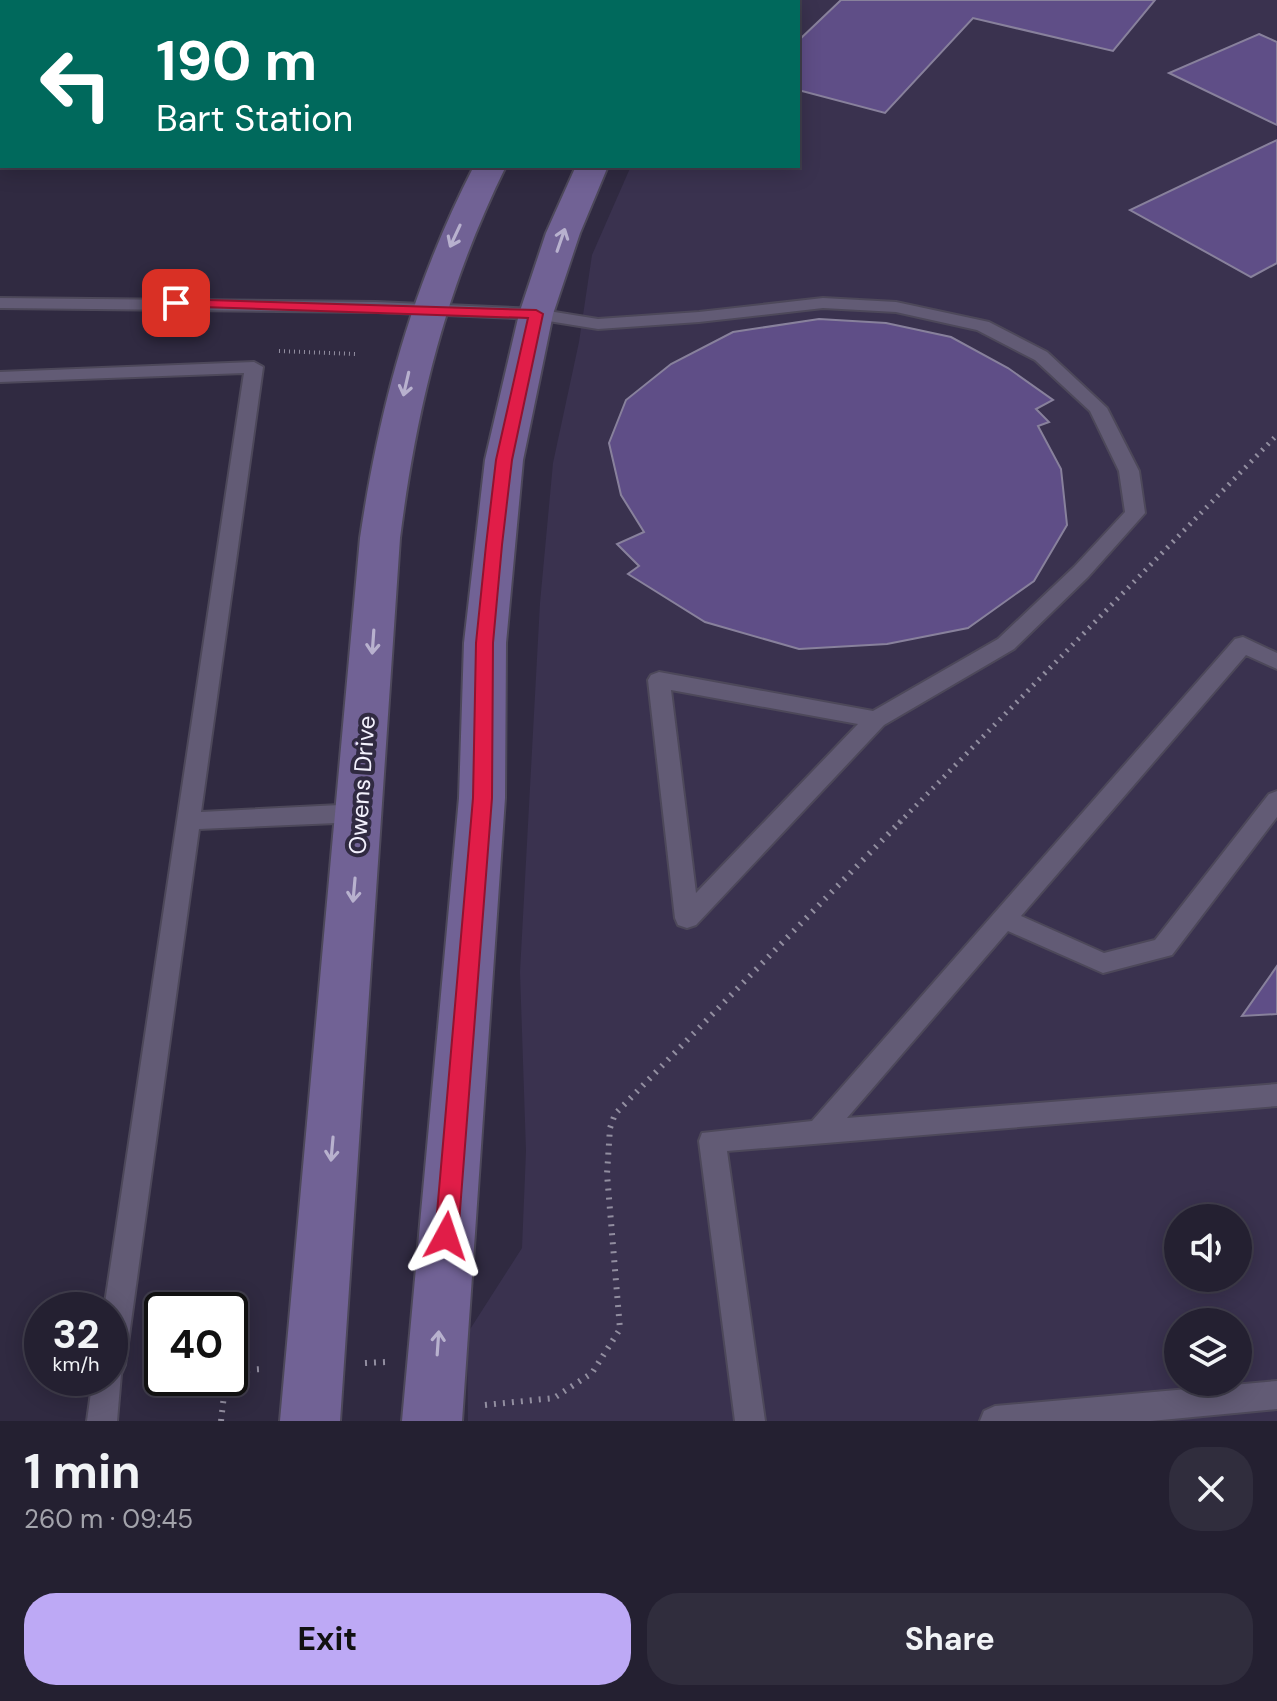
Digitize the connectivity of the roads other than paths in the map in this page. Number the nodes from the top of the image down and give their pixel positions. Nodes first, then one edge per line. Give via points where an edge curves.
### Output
1 (489, 168) edge
2 (591, 168) edge
3 (0, 303) edge
4 (426, 309) junction
5 (536, 314) junction
6 (0, 377) edge
7 (1277, 662) edge
8 (876, 719) junction
9 (1277, 800) edge
10 (360, 813) junction
11 (189, 821) junction
12 (1004, 919) junction
13 (1277, 1095) edge
14 (819, 1132) junction
15 (121, 1292) edge
16 (1277, 1395) edge
17 (105, 1396) edge
18 (102, 1420) edge
19 (310, 1421) edge
20 (432, 1421) edge
21 (750, 1421) edge
22 (995, 1421) edge

1 -> 4 street, Owens Drive
5 -> 2 street
3 - 4 lane
4 - 5 lane
4 -> 10 street, Owens Drive via 389,461
5 - 8 lane via 598,324 823,303 896,307 983,326 1041,356 1098,408 1129,471 1135,513 1006,644
20 -> 5 street via 482,798 485,643 504,460
6 - 11 lane via 254,367
7 - 12 lane via 1243,644
8 - 8 lane via 659,680 687,918 845,752
9 - 12 lane via 1163,948 1103,963
10 - 11 lane
10 -> 19 street, Owens Drive
11 - 15 lane
12 - 14 lane
13 - 14 lane
14 - 21 lane via 712,1141
16 - 22 lane
17 - 18 lane

